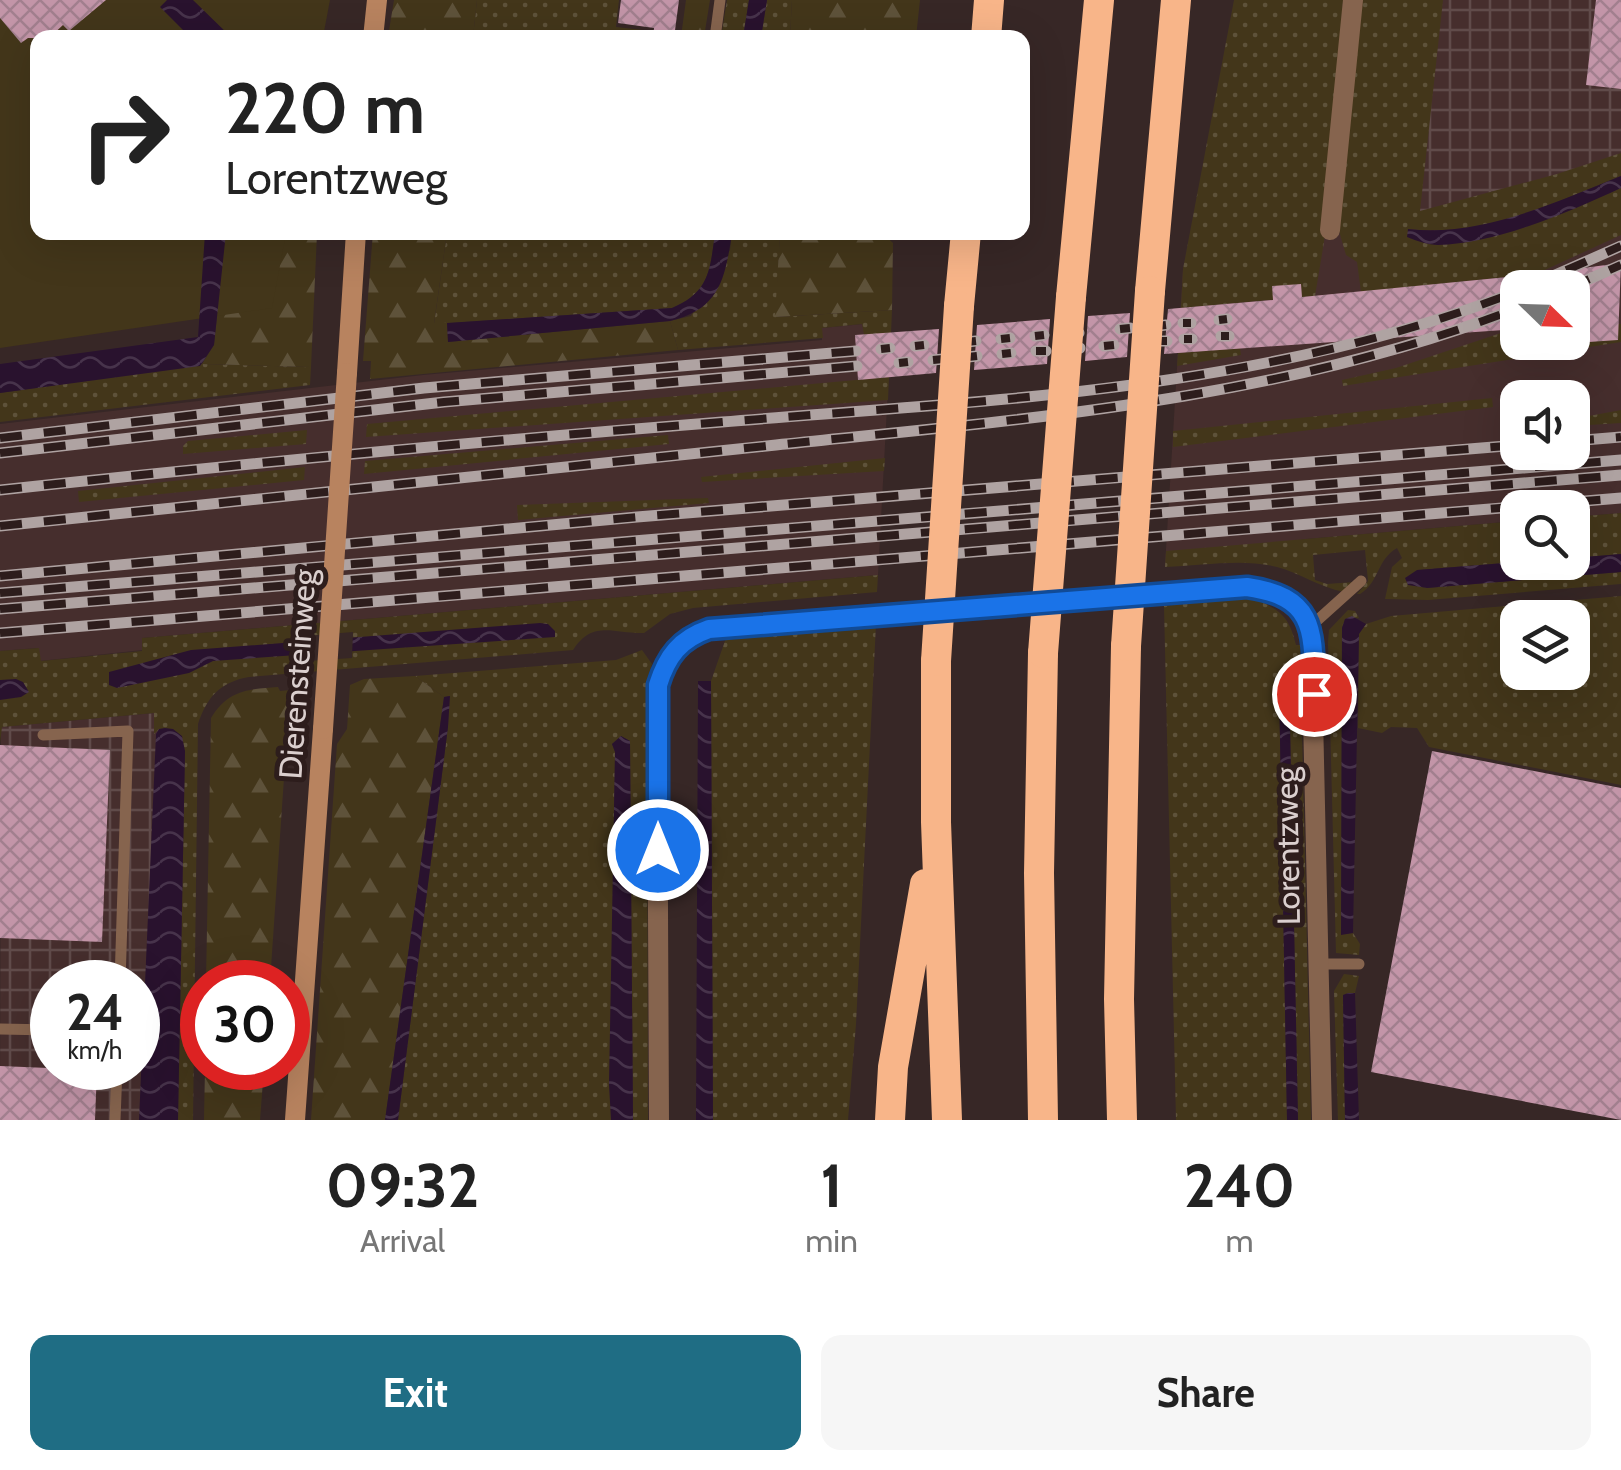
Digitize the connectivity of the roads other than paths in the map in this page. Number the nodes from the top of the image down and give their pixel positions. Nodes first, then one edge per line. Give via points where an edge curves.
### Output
1 (376, 0) edge
2 (720, 0) edge
3 (990, 0) edge
4 (1099, 0) edge
5 (1176, 0) edge
6 (1353, 0) edge
7 (374, 30) edge
8 (716, 30) edge
9 (987, 30) edge
10 (1330, 230) dead end
11 (355, 240) edge
12 (965, 240) edge
13 (1361, 582) dead end
14 (1311, 626) junction
15 (43, 735) dead end
16 (936, 822) junction
17 (121, 960) edge
18 (1318, 964) junction
19 (1359, 964) dead end
20 (0, 1028) edge
21 (30, 1029) edge
22 (116, 1090) edge
23 (115, 1120) edge
24 (295, 1120) edge
25 (659, 1120) edge
26 (890, 1120) edge
27 (947, 1120) edge
28 (1043, 1120) edge
29 (1122, 1120) edge
30 (1322, 1120) edge

1 - 7 main road
2 - 8 lane
3 - 9 highway
4 - 28 highway, bridge via 1043,653
5 - 29 highway, bridge via 1126,646
6 - 10 street
11 - 24 main road, Dierensteinweg, bridge
12 - 16 highway, bridge via 936,661
13 - 14 lane
14 - 18 street, Lorentzweg
14 - 25 street via 1287,597 1247,587 725,627 684,641 667,660 657,700
15 - 17 lane via 128,730
16 - 26 highway
16 - 27 highway
18 - 19 lane
18 - 30 street, Lorentzweg
20 - 21 lane
22 - 23 lane

